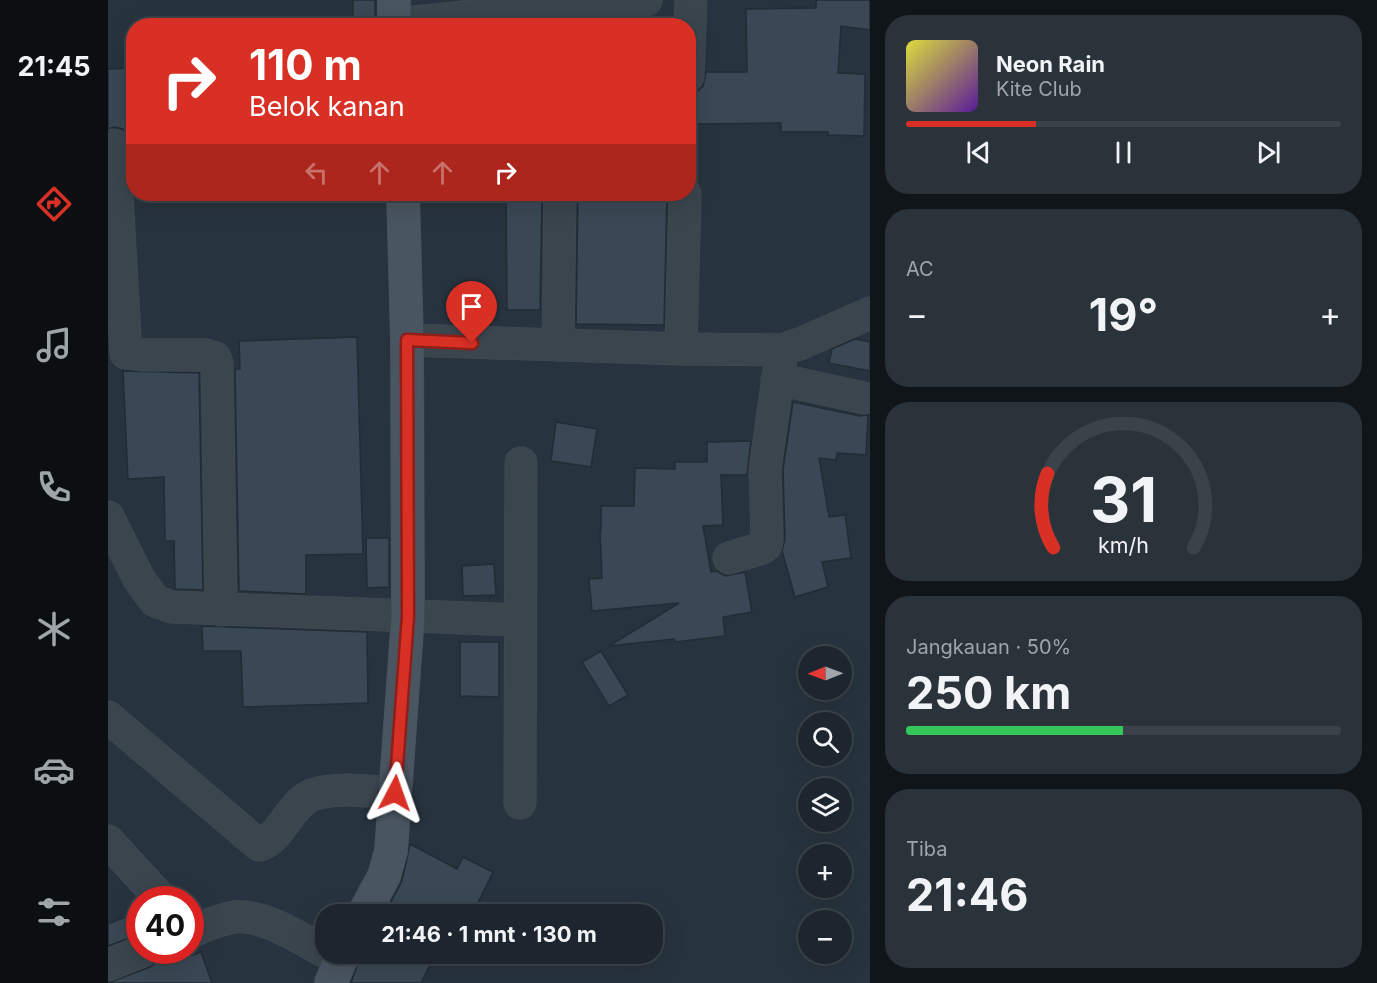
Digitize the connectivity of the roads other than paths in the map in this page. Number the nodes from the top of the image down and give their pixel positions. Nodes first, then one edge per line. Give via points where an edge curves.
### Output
1 (646, 0) edge
2 (691, 0) edge
3 (611, 1) edge
4 (394, 16) edge
5 (564, 16) edge
6 (690, 18) edge
7 (118, 145) edge
8 (403, 201) edge
9 (561, 201) edge
10 (685, 201) edge
11 (870, 313) edge
12 (407, 340) junction
13 (558, 345) junction
14 (681, 349) junction
15 (117, 357) edge
16 (779, 365) junction
17 (864, 398) dead end
18 (521, 463) dead end
19 (108, 517) edge
20 (729, 558) dead end
21 (221, 610) junction
22 (408, 616) junction
23 (520, 620) junction
24 (108, 717) edge
25 (395, 793) junction
26 (520, 803) dead end
27 (108, 841) edge
28 (149, 886) edge
29 (369, 904) edge
30 (204, 927) edge
31 (315, 949) edge
32 (126, 958) edge
33 (108, 965) edge

1 - 3 street
2 - 6 street
3 - 5 street
4 - 5 street
7 - 15 street
8 - 12 street
9 - 13 street
10 - 14 street
11 - 16 street via 802,343
12 - 13 street
12 - 22 street
13 - 14 street
14 - 16 street
15 - 21 street via 206,355 218,363
16 - 17 street
16 - 20 street via 765,469 767,540 762,548
18 - 23 street
19 - 21 street via 139,579 155,601 172,607
21 - 22 street
22 - 23 street
22 - 25 street
23 - 26 street
24 - 25 street via 259,845 272,838 310,795 330,790
25 - 29 street via 391,851 384,876
27 - 28 street
30 - 31 street via 234,917 263,920
32 - 33 street

